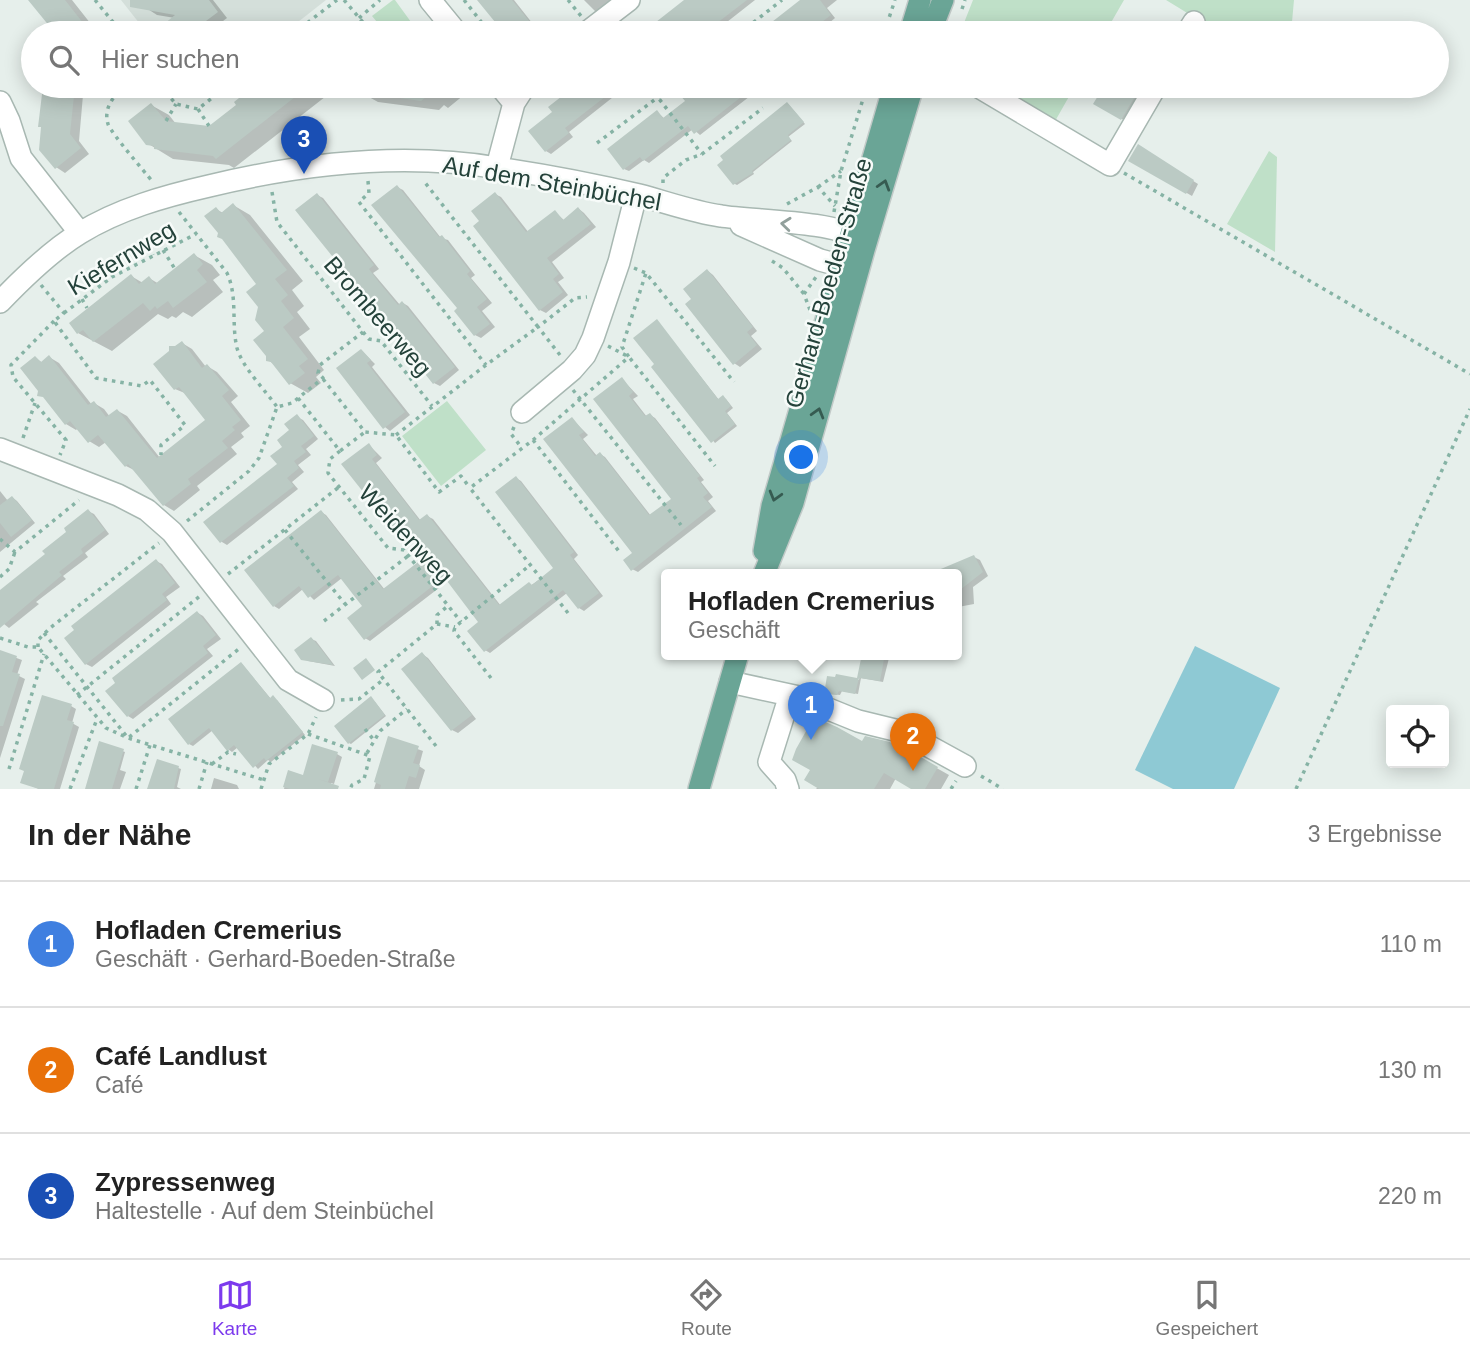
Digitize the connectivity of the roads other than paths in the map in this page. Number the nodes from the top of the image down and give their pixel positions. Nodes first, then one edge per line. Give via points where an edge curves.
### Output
1 (430, 0) edge
2 (629, 0) edge
3 (920, 0) edge
4 (943, 0) edge
5 (447, 21) edge
6 (602, 21) edge
7 (914, 21) edge
8 (935, 21) edge
9 (519, 98) edge
10 (891, 98) edge
11 (909, 98) edge
12 (997, 98) edge
13 (1149, 98) edge
14 (0, 102) edge
15 (497, 167) junction
16 (636, 195) junction
17 (720, 216) junction
18 (80, 233) junction
19 (855, 252) junction
20 (0, 302) edge
21 (522, 412) dead end
22 (8, 452) edge
23 (764, 569) edge
24 (736, 660) edge
25 (730, 682) junction
26 (790, 695) junction
27 (323, 700) road end
28 (965, 766) road end
29 (699, 789) edge
30 (788, 789) edge

1 - 5 street
2 - 6 street
3 - 7 main road
4 - 8 main road
9 - 15 street
10 - 19 main road, Gerhard-Boeden-Straße
19 -> 11 main road, Gerhard-Boeden-Straße
12 - 13 street via 1110,165
14 - 18 street via 21,158
15 - 16 street, Auf dem Steinbüchel
15 - 18 street, Auf dem Steinbüchel via 419,160 343,162 269,172 165,191
16 - 17 street, Auf dem Steinbüchel
16 - 21 street via 620,262 585,355
19 -> 17 street, Auf dem Steinbüchel via 829,228
17 - 19 street, Auf dem Steinbüchel via 820,260
18 - 20 street, Auf dem Steinbüchel
19 - 23 main road, Gerhard-Boeden-Straße via 793,503
22 - 27 street via 147,510 172,533 288,680
24 - 25 main road
25 - 26 street
25 - 29 main road
26 - 28 street via 858,721 903,732
26 - 30 street via 769,762

